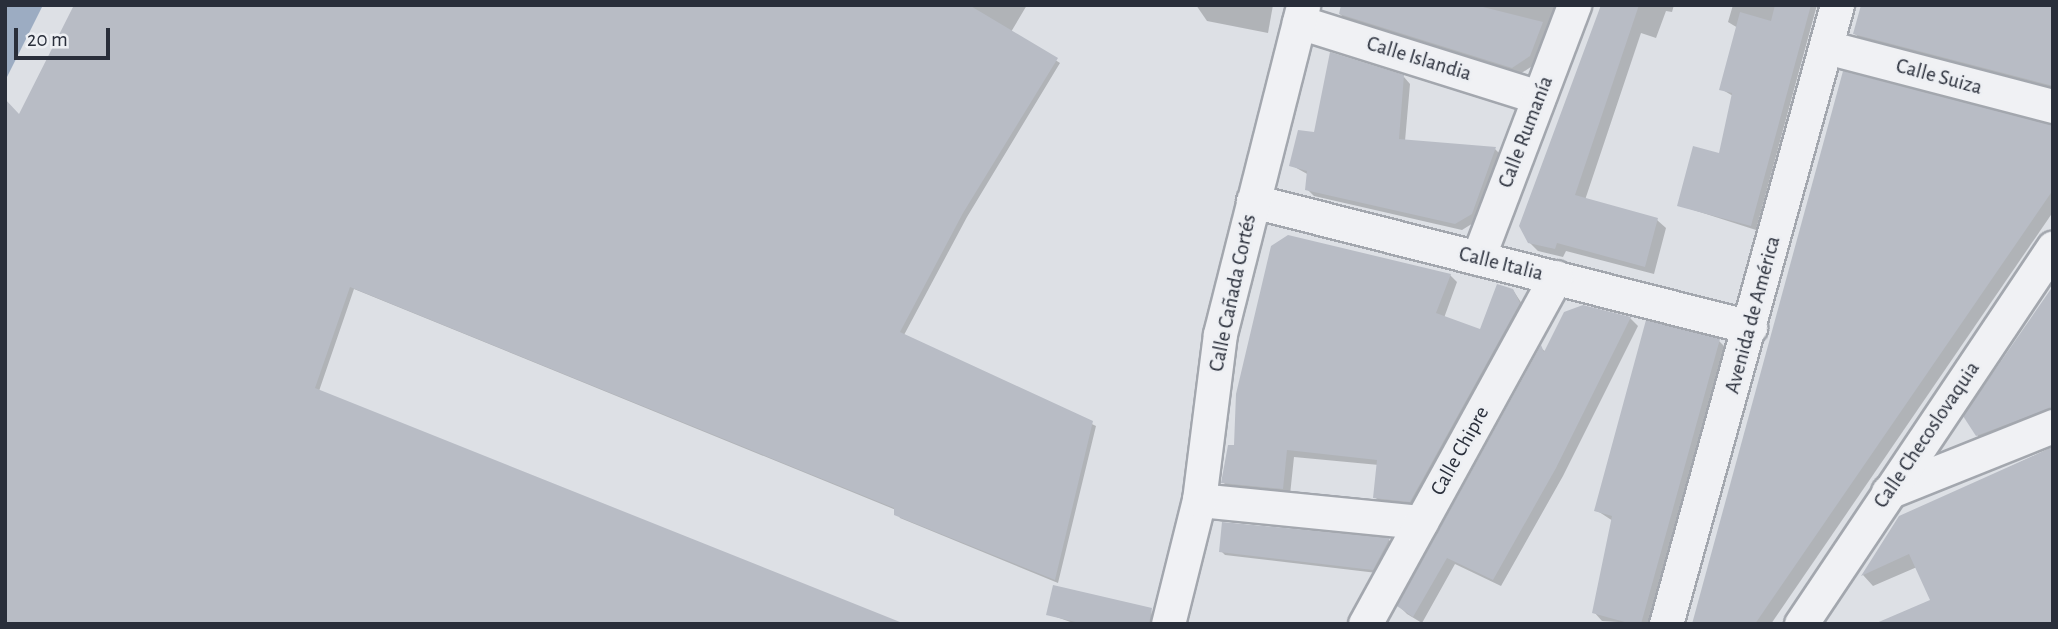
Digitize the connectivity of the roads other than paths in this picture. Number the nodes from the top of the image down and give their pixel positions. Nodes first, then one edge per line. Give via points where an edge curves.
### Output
1 (1574, 5) edge
2 (1837, 5) edge
3 (1301, 13) edge
4 (1826, 47) junction
5 (1539, 97) junction
6 (2053, 106) edge
7 (1253, 201) junction
8 (2053, 247) edge
9 (1478, 258) junction
10 (1556, 277) junction
11 (1750, 327) junction
12 (2053, 426) edge
13 (1888, 492) junction
14 (1199, 500) junction
15 (1421, 522) junction
16 (1168, 624) edge
17 (1364, 624) edge
18 (1666, 624) edge
19 (1801, 624) edge

1 - 5 street, Calle Rumanía
2 - 4 street, Avenida de América
3 - 5 street, Calle Islandia
3 - 7 street, Calle Cañada Cortés
4 - 6 street, Calle Suiza
4 - 11 street, Avenida de América
5 - 9 street, Calle Rumanía
7 - 9 street, Calle Italia
7 - 14 street, Calle Cañada Cortés via 1220,334
8 - 13 street, Calle Checoslovaquia
9 - 10 street, Calle Italia
10 - 11 street, Calle Italia
10 - 15 street, Calle Chipre
11 - 18 street, Avenida de América
12 - 13 street
13 - 19 street, Calle Checoslovaquia
14 - 15 street
14 - 16 street, Calle Cañada Cortés
15 - 17 street, Calle Chipre

